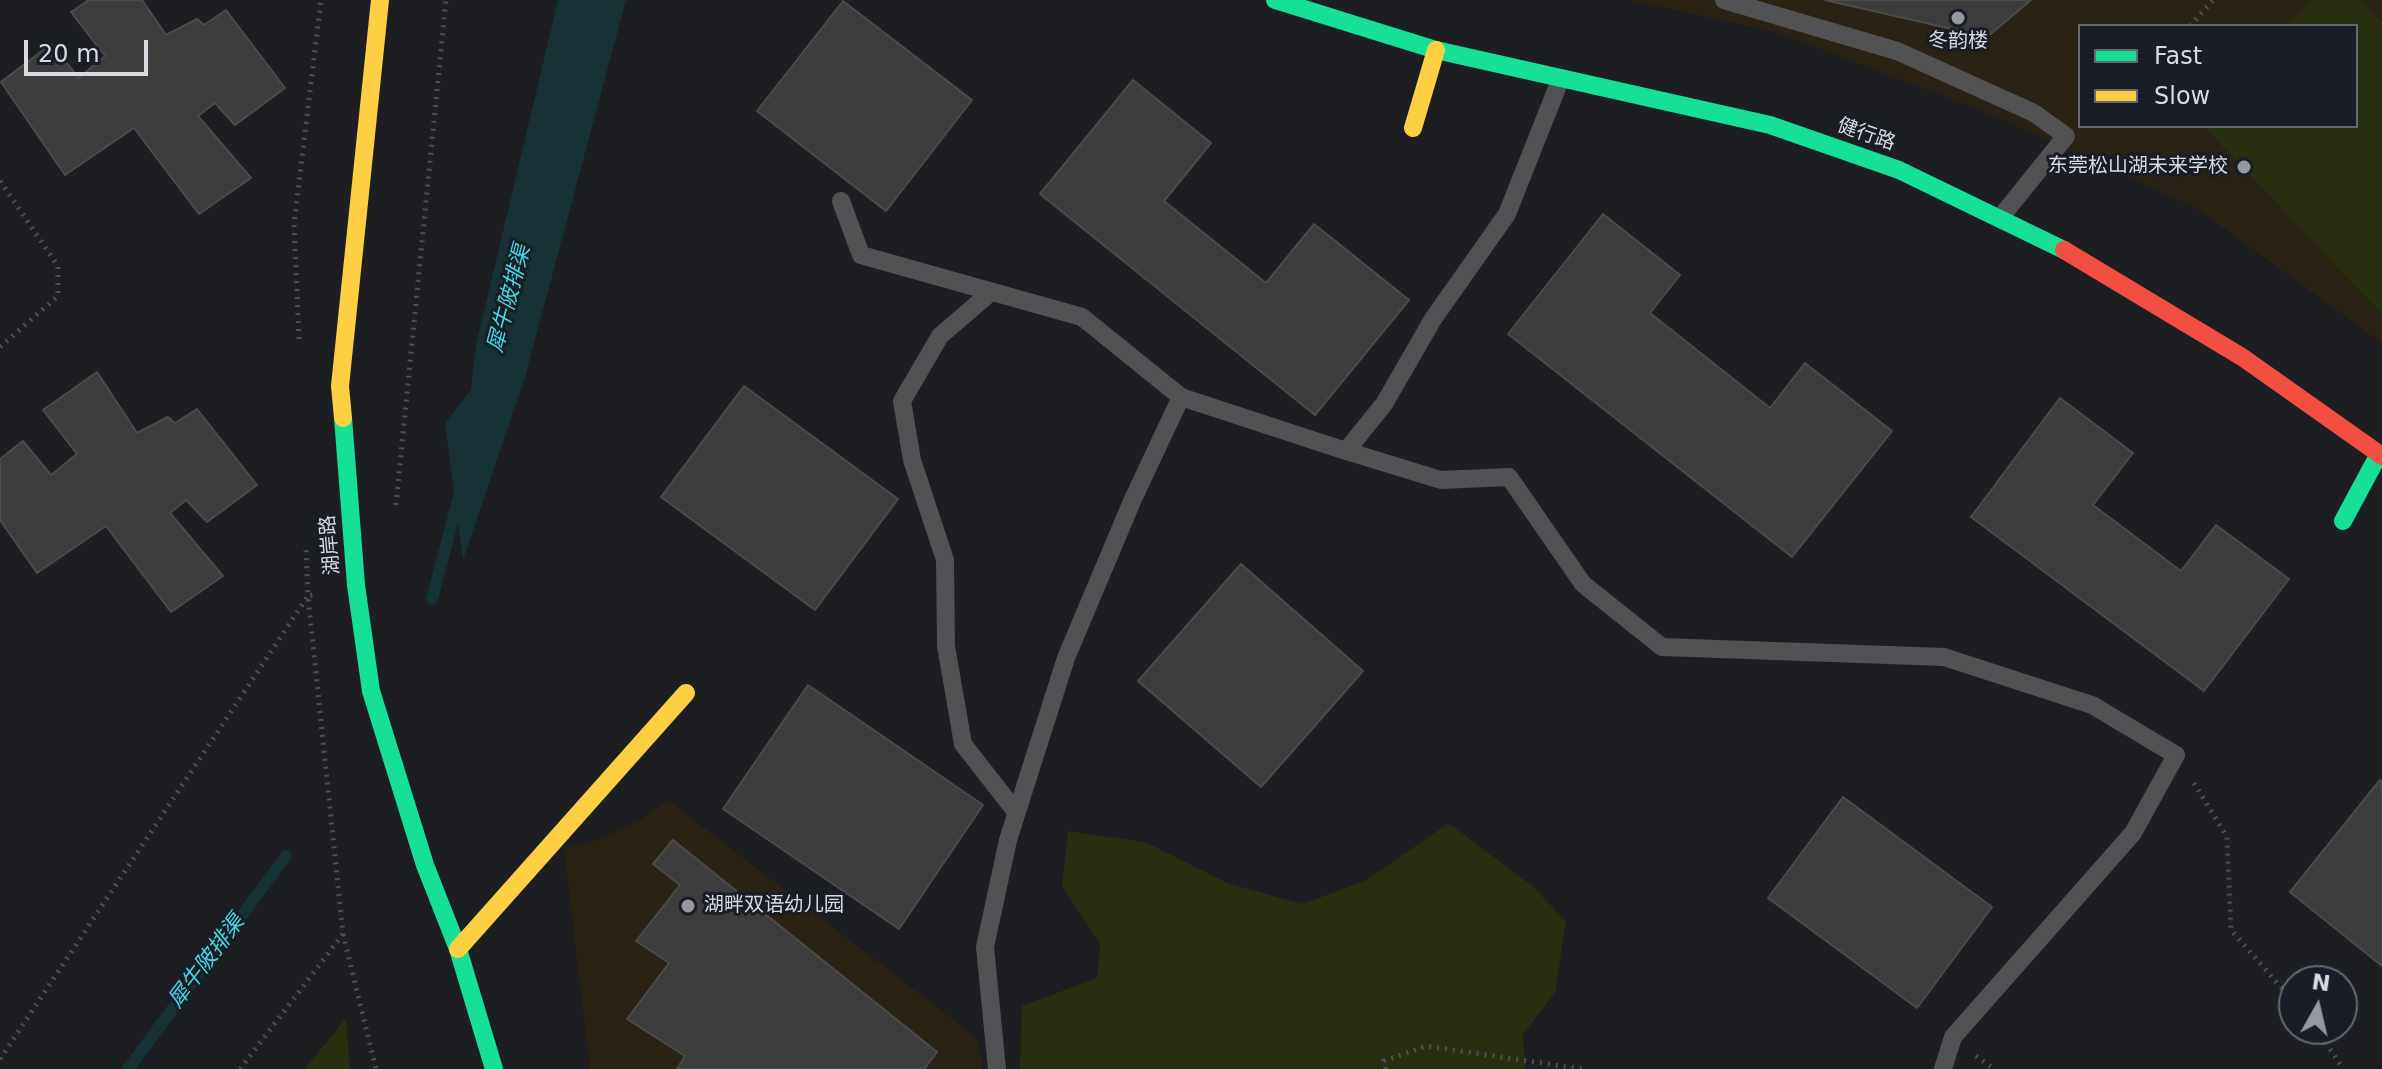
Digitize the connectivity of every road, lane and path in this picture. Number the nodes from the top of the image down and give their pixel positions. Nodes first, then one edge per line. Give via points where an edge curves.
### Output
1 (321, 0) edge
2 (380, 0) edge
3 (446, 0) edge
4 (1275, 0) edge
5 (1724, 0) edge
6 (2213, 0) edge
7 (2192, 24) edge
8 (1436, 50) junction
9 (1561, 78) junction
10 (1413, 128) dead end
11 (0, 181) edge
12 (841, 201) dead end
13 (2000, 218) junction
14 (991, 292) junction
15 (0, 347) edge
16 (299, 348) dead end
17 (1181, 397) junction
18 (1346, 451) junction
19 (2380, 455) edge
20 (395, 507) dead end
21 (2343, 521) dead end
22 (306, 534) dead end
23 (356, 585) junction
24 (308, 596) junction
25 (686, 693) dead end
26 (2176, 755) junction
27 (1016, 812) junction
28 (343, 934) junction
29 (458, 949) junction
30 (2278, 984) edge
31 (2327, 1045) edge
32 (0, 1059) edge
33 (240, 1069) edge
34 (376, 1069) edge
35 (494, 1069) edge
36 (997, 1069) edge
37 (1386, 1069) edge
38 (1582, 1069) edge
39 (1943, 1069) edge
40 (2343, 1069) edge

1 - 16 path via 294,224
2 - 23 street, 湖岸路 via 340,386
3 - 20 path
4 - 8 street, 健行路
5 - 13 lane via 1897,51 2034,113 2066,136
6 - 7 path
8 - 9 street, 健行路
8 - 10 street
9 - 13 street, 健行路 via 1770,125 1899,170
9 - 18 lane via 1507,214 1433,319 1384,404
11 - 15 path via 58,266 58,296
12 - 14 lane via 861,255
13 - 19 street, 健行路 via 2088,262 2242,357
14 - 17 lane via 1082,317
14 - 27 lane via 940,336 902,401 912,460 945,560 946,646 963,744
17 - 18 lane
17 - 27 lane via 1066,658
18 - 26 lane via 1441,480 1509,477 1583,584 1662,647 1944,657 2092,705
19 - 21 street
22 - 24 path
23 - 24 path
23 - 29 street, 湖岸路 via 371,691 425,865
24 - 28 path
24 - 32 path
25 - 29 street
26 - 30 path via 2227,837 2231,930
26 - 39 lane via 2133,833 1953,1037
27 - 36 lane via 985,947
28 - 33 path
28 - 34 path
29 - 35 street, 湖岸路
31 - 40 path
37 - 38 path via 1384,1061 1426,1046

